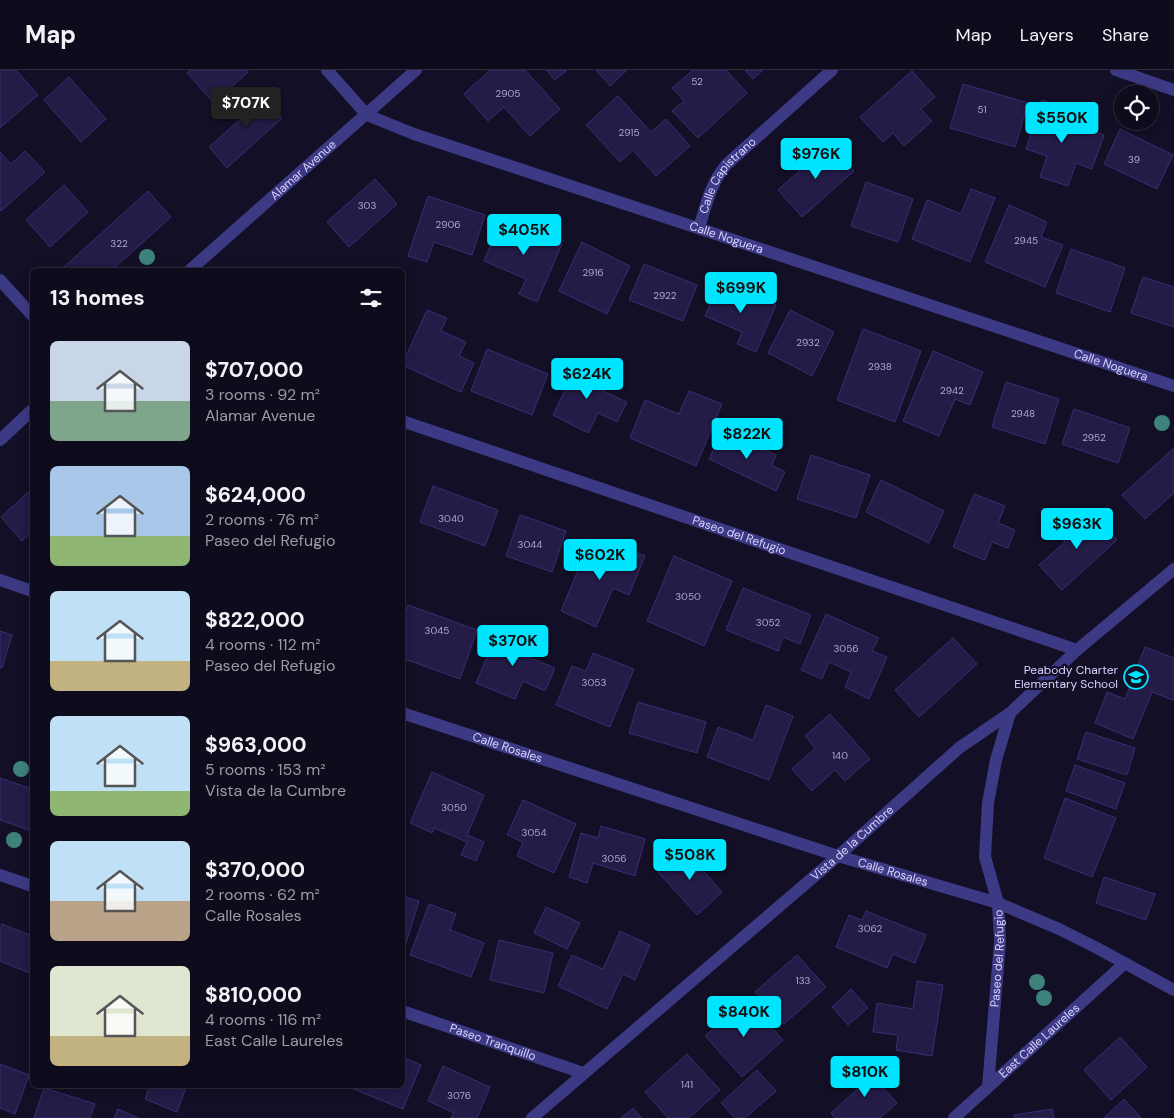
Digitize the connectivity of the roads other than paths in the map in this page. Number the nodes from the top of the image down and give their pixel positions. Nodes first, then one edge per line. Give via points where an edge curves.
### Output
1 (327, 70) edge
2 (416, 70) edge
3 (832, 70) edge
4 (1116, 70) edge
5 (1174, 90) edge
6 (367, 115) junction
7 (699, 228) junction
8 (192, 268) edge
9 (0, 280) edge
10 (30, 314) edge
11 (1174, 386) edge
12 (30, 412) edge
13 (405, 422) edge
14 (0, 440) edge
15 (1174, 569) edge
16 (0, 580) edge
17 (30, 590) edge
18 (1077, 650) junction
19 (1010, 713) junction
20 (405, 714) edge
21 (838, 856) junction
22 (0, 874) edge
23 (30, 885) edge
24 (998, 903) junction
25 (1125, 963) junction
26 (1174, 990) edge
27 (405, 1012) edge
28 (583, 1073) junction
29 (988, 1087) junction
30 (532, 1118) edge
31 (954, 1118) edge

1 - 6 street
2 - 6 street, Alamar Avenue
3 - 7 street, Calle Capistrano via 722,169
4 - 5 street
6 - 7 street, Calle Noguera via 414,134
6 - 8 street, Alamar Avenue
7 - 11 street, Calle Noguera
9 - 10 street
12 - 14 street
13 - 18 street, Paseo del Refugio
15 - 18 street, Vista de la Cumbre
16 - 17 street
18 - 19 street, Vista de la Cumbre
19 - 21 street, Vista de la Cumbre via 959,748
19 - 24 street, Paseo del Refugio via 988,803 985,857
20 - 21 street, Calle Rosales
21 - 24 street, Calle Rosales
21 - 28 street, Vista de la Cumbre
22 - 23 street
24 - 25 street, Calle Rosales via 1059,929
24 - 29 street, Paseo del Refugio via 1000,942
25 - 26 street, Calle Rosales
25 - 29 street, East Calle Laureles
27 - 28 street, Paseo Tranquillo
28 - 30 street, Vista de la Cumbre
29 - 31 street, East Calle Laureles

